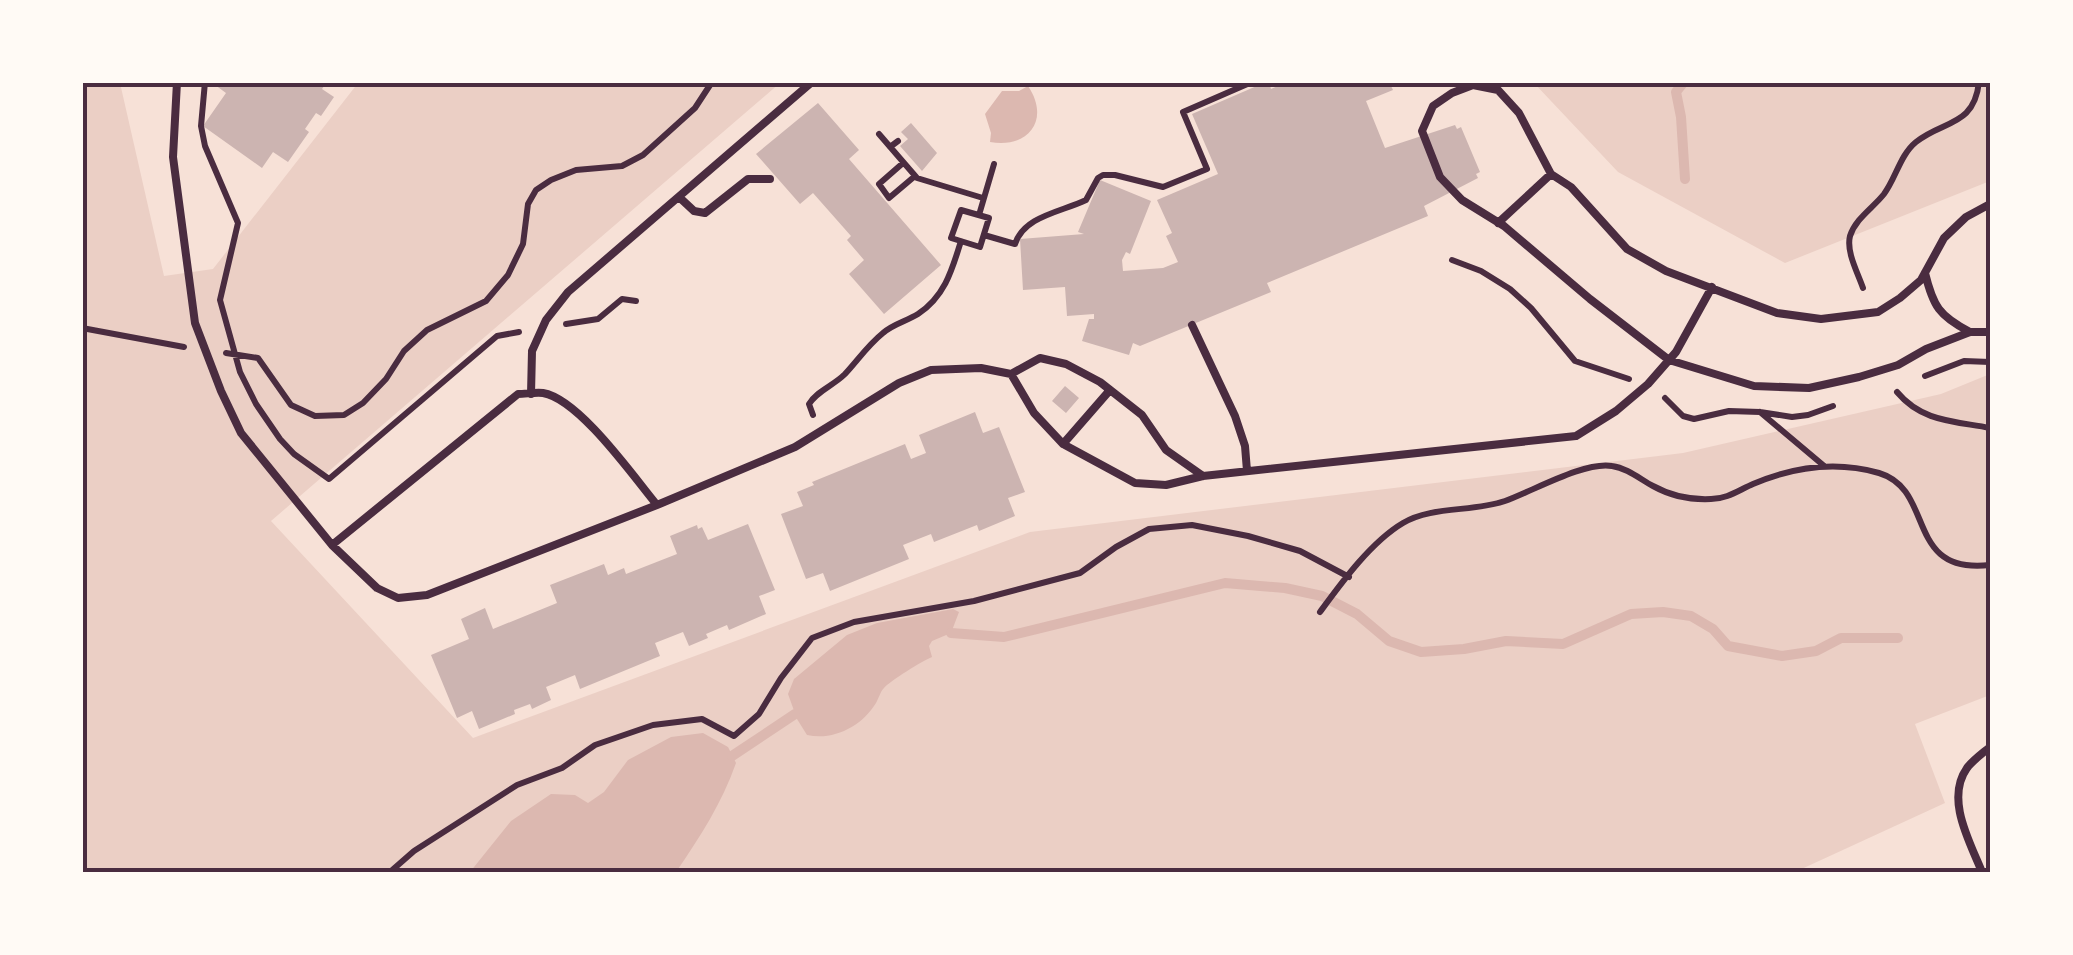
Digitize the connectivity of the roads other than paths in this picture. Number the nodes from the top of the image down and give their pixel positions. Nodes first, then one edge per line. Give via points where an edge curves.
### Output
1 (178, 82) edge
2 (812, 82) edge
3 (1498, 86) edge
4 (1551, 174) junction
5 (770, 179) dead end
6 (679, 196) junction
7 (1990, 204) edge
8 (1498, 223) junction
9 (1925, 273) junction
10 (1712, 287) junction
11 (1192, 324) dead end
12 (1970, 332) junction
13 (1990, 332) edge
14 (1669, 360) junction
15 (1011, 374) junction
16 (1110, 390) junction
17 (531, 394) junction
18 (1063, 444) junction
19 (1247, 471) junction
20 (1203, 476) junction
21 (657, 505) junction
22 (332, 546) junction
23 (1990, 747) edge
24 (1982, 872) edge

1 - 22 lane via 173,157 195,323 241,433
2 - 6 lane
3 - 4 lane
3 - 8 lane via 1473,84 1452,94 1433,106 1422,131 1440,178
4 - 8 lane
4 - 10 lane via 1626,249
5 - 6 lane via 748,180 705,213
6 - 17 lane via 568,292 546,320 532,351
7 - 9 lane via 1944,238
8 - 14 lane
9 - 10 lane via 1878,312 1821,318 1777,313
9 - 12 lane via 1941,314
10 - 14 lane
11 - 19 lane via 1235,416
12 - 13 lane
12 - 14 lane via 1860,378 1809,388 1754,386
14 - 19 lane via 1616,411 1576,436
15 - 16 lane via 1040,358 1066,364
15 - 18 lane via 1034,414
15 - 21 lane via 930,370 794,446
16 - 18 lane
16 - 20 lane via 1142,415 1166,450
17 - 21 lane via 566,403 586,420
17 - 22 lane via 518,394
18 - 20 lane via 1136,484
19 - 20 lane
21 - 22 lane via 427,595 398,598 376,588
23 - 24 lane via 1958,784 1960,814

